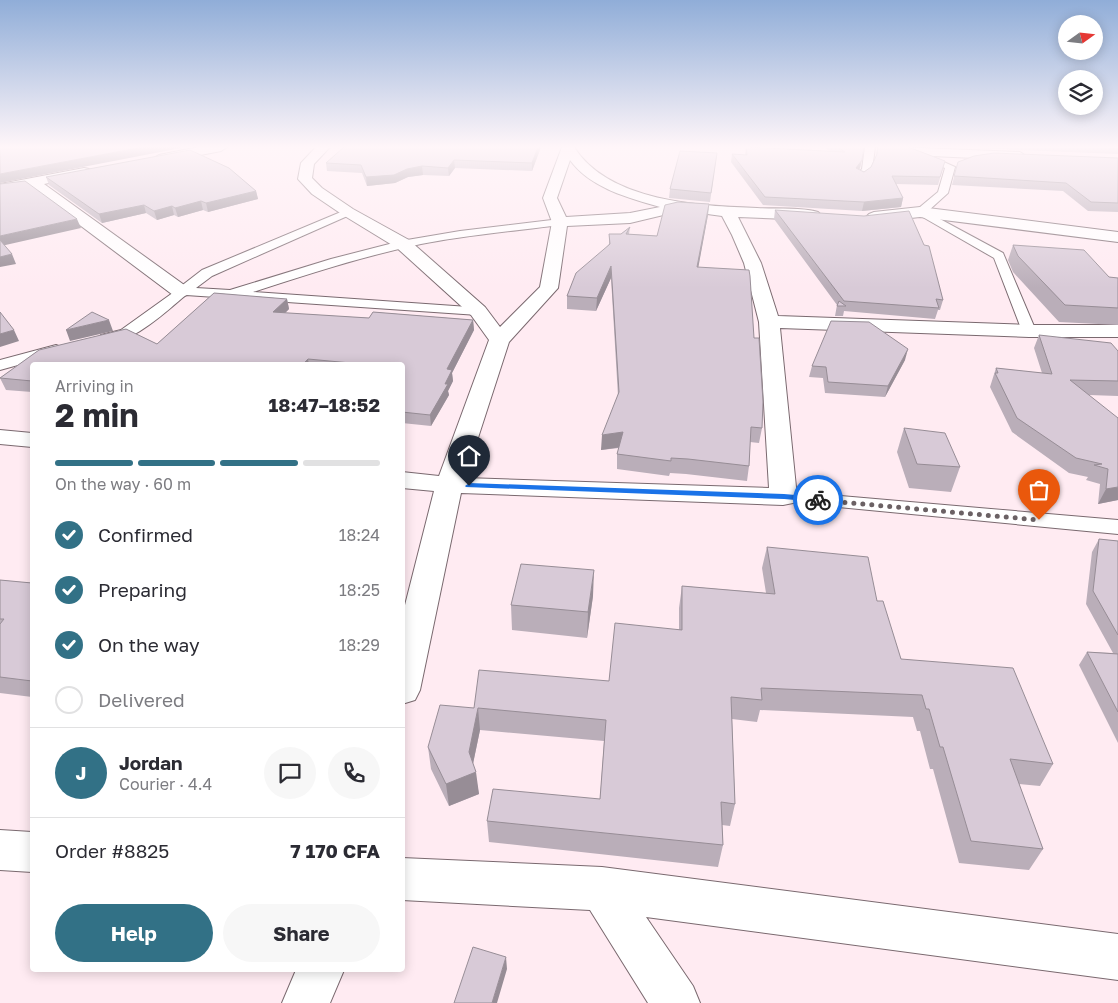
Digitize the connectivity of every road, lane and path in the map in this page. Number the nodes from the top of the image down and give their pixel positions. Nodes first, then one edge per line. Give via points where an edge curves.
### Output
1 (48, 194) edge
2 (321, 194) edge
3 (552, 194) edge
4 (631, 194) edge
5 (941, 194) edge
6 (680, 206) junction
7 (726, 210) junction
8 (348, 212) junction
9 (920, 212) junction
10 (833, 216) edge
11 (862, 218) edge
12 (560, 222) junction
13 (1118, 237) edge
14 (403, 244) junction
15 (180, 292) junction
16 (229, 295) junction
17 (478, 311) junction
18 (769, 322) junction
19 (1029, 331) junction
20 (1118, 331) edge
21 (500, 340) junction
22 (90, 342) edge
23 (72, 346) edge
24 (0, 365) edge
25 (0, 436) edge
26 (30, 440) edge
27 (405, 480) edge
28 (449, 485) junction
29 (784, 497) junction
30 (1118, 527) edge
31 (405, 677) edge
32 (0, 850) edge
33 (30, 852) edge
34 (405, 879) edge
35 (602, 889) junction
36 (1118, 957) edge
37 (319, 972) edge
38 (306, 1003) edge
39 (676, 1003) edge

1 - 15 street
2 - 8 street
3 - 12 street via 550,198
4 - 6 street
5 - 9 lane
6 - 7 street
6 - 12 street via 630,218
7 - 10 street
7 - 18 street via 738,228
8 - 14 street
8 - 15 lane via 207,273
9 - 11 street
9 - 13 street
9 - 19 lane via 999,256
12 - 14 lane
12 - 21 street via 549,288
14 - 16 lane via 332,262
14 - 17 street
15 - 16 lane
15 - 22 lane via 126,334
16 - 17 lane
17 - 21 street
18 - 19 street
18 - 29 street
19 - 20 street
21 - 28 street
23 - 24 lane
25 - 26 street
27 - 28 street
28 - 29 street
28 - 31 street
29 - 30 lane
32 - 33 street
34 - 35 street
35 - 36 street
35 - 39 street
37 - 38 street

